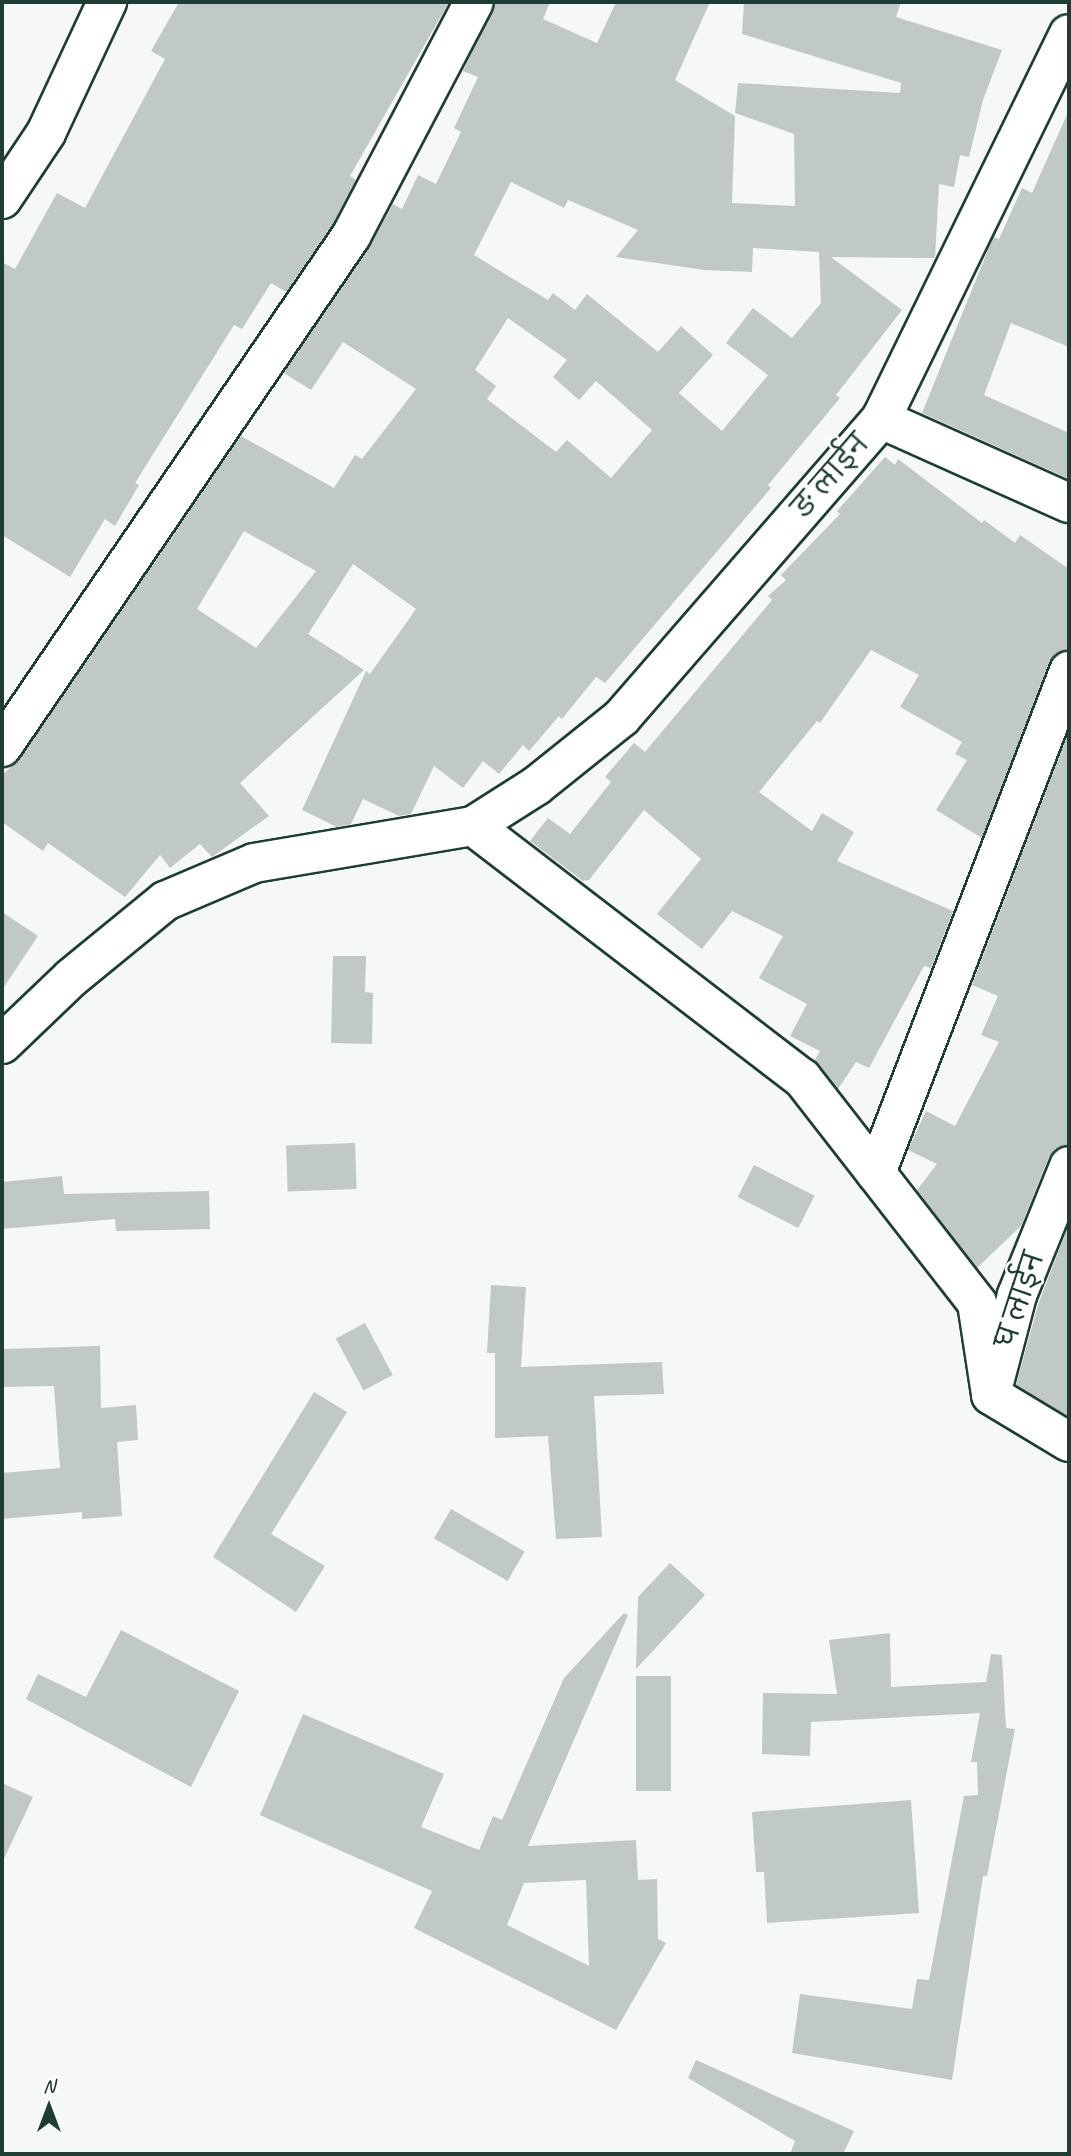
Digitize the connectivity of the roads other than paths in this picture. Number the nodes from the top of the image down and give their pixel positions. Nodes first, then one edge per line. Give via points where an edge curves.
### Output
1 (107, 2) edge
2 (474, 2) edge
3 (1069, 34) edge
4 (2, 199) edge
5 (881, 419) junction
6 (1069, 503) edge
7 (1069, 671) edge
8 (2, 747) edge
9 (473, 827) junction
10 (2, 1044) edge
11 (1069, 1166) edge
12 (876, 1173) junction
13 (991, 1395) junction
14 (1069, 1442) edge

1 - 4 street via 46,133
2 - 8 street via 351,236
3 - 5 street, ङ लाईन
5 - 6 street
5 - 9 street, ङ लाईन via 622,717 536,786
7 - 12 street
9 - 10 street via 254,863 165,901 71,978
9 - 12 street via 802,1078
11 - 13 street, घ लाईन via 1017,1295
12 - 13 street via 977,1303
13 - 14 street

